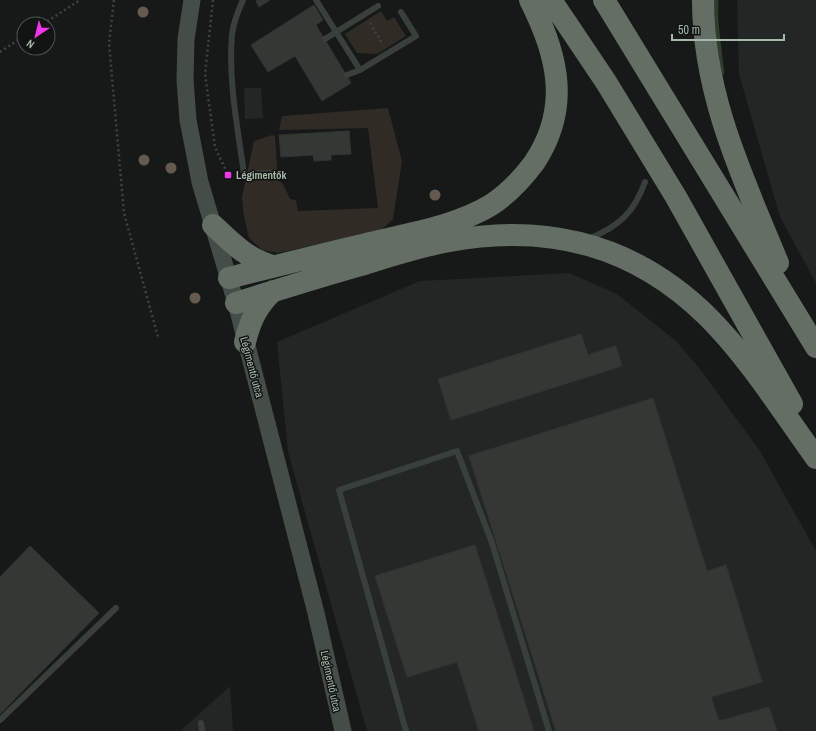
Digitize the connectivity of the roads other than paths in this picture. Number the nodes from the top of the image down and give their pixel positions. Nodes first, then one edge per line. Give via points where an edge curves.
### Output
1 (192, 0) edge
2 (243, 0) edge
3 (316, 0) edge
4 (530, 0) edge
5 (551, 0) edge
6 (604, 0) edge
7 (703, 0) edge
8 (378, 6) dead end
9 (401, 12) dead end
10 (336, 32) junction
11 (325, 39) dead end
12 (360, 70) junction
13 (347, 75) dead end
14 (269, 173) dead end
15 (645, 182) dead end
16 (213, 225) junction
17 (580, 243) junction
18 (273, 266) junction
19 (229, 278) junction
20 (274, 291) junction
21 (236, 303) junction
22 (804, 325) junction
23 (246, 342) junction
24 (816, 347) edge
25 (816, 447) edge
26 (816, 458) edge
27 (116, 608) dead end
28 (0, 720) edge
29 (201, 723) dead end
30 (202, 731) edge
31 (343, 731) edge
32 (406, 731) edge
33 (549, 731) edge

1 - 16 main road, Légimentő utca via 186,40 188,120 200,182
2 - 14 lane via 236,16 232,42 235,102 244,174
3 - 10 lane
4 - 18 highway via 541,21 550,48 557,83 557,103 550,134 541,152 520,181 491,205 459,219 405,235
5 - 25 highway via 606,82 676,198
6 - 22 highway
7 - 22 highway via 705,48 720,116
8 - 10 lane
9 - 12 lane via 416,36
10 - 11 lane
10 - 12 lane
12 - 13 lane
15 - 17 lane via 636,204 622,220 612,228
16 - 18 highway via 236,247 257,262
16 - 19 main road, Légimentő utca
17 - 20 highway via 524,234 450,241
17 - 26 highway via 636,263 670,284 709,318 751,368
18 - 19 highway
19 - 21 main road, Légimentő utca
20 - 21 highway
20 - 23 highway via 261,303 253,316
21 - 23 main road, Légimentő utca
22 - 24 highway
23 - 31 main road, Légimentő utca via 316,613
27 - 28 lane
29 - 30 lane
32 - 33 lane via 339,490 457,451 492,543

